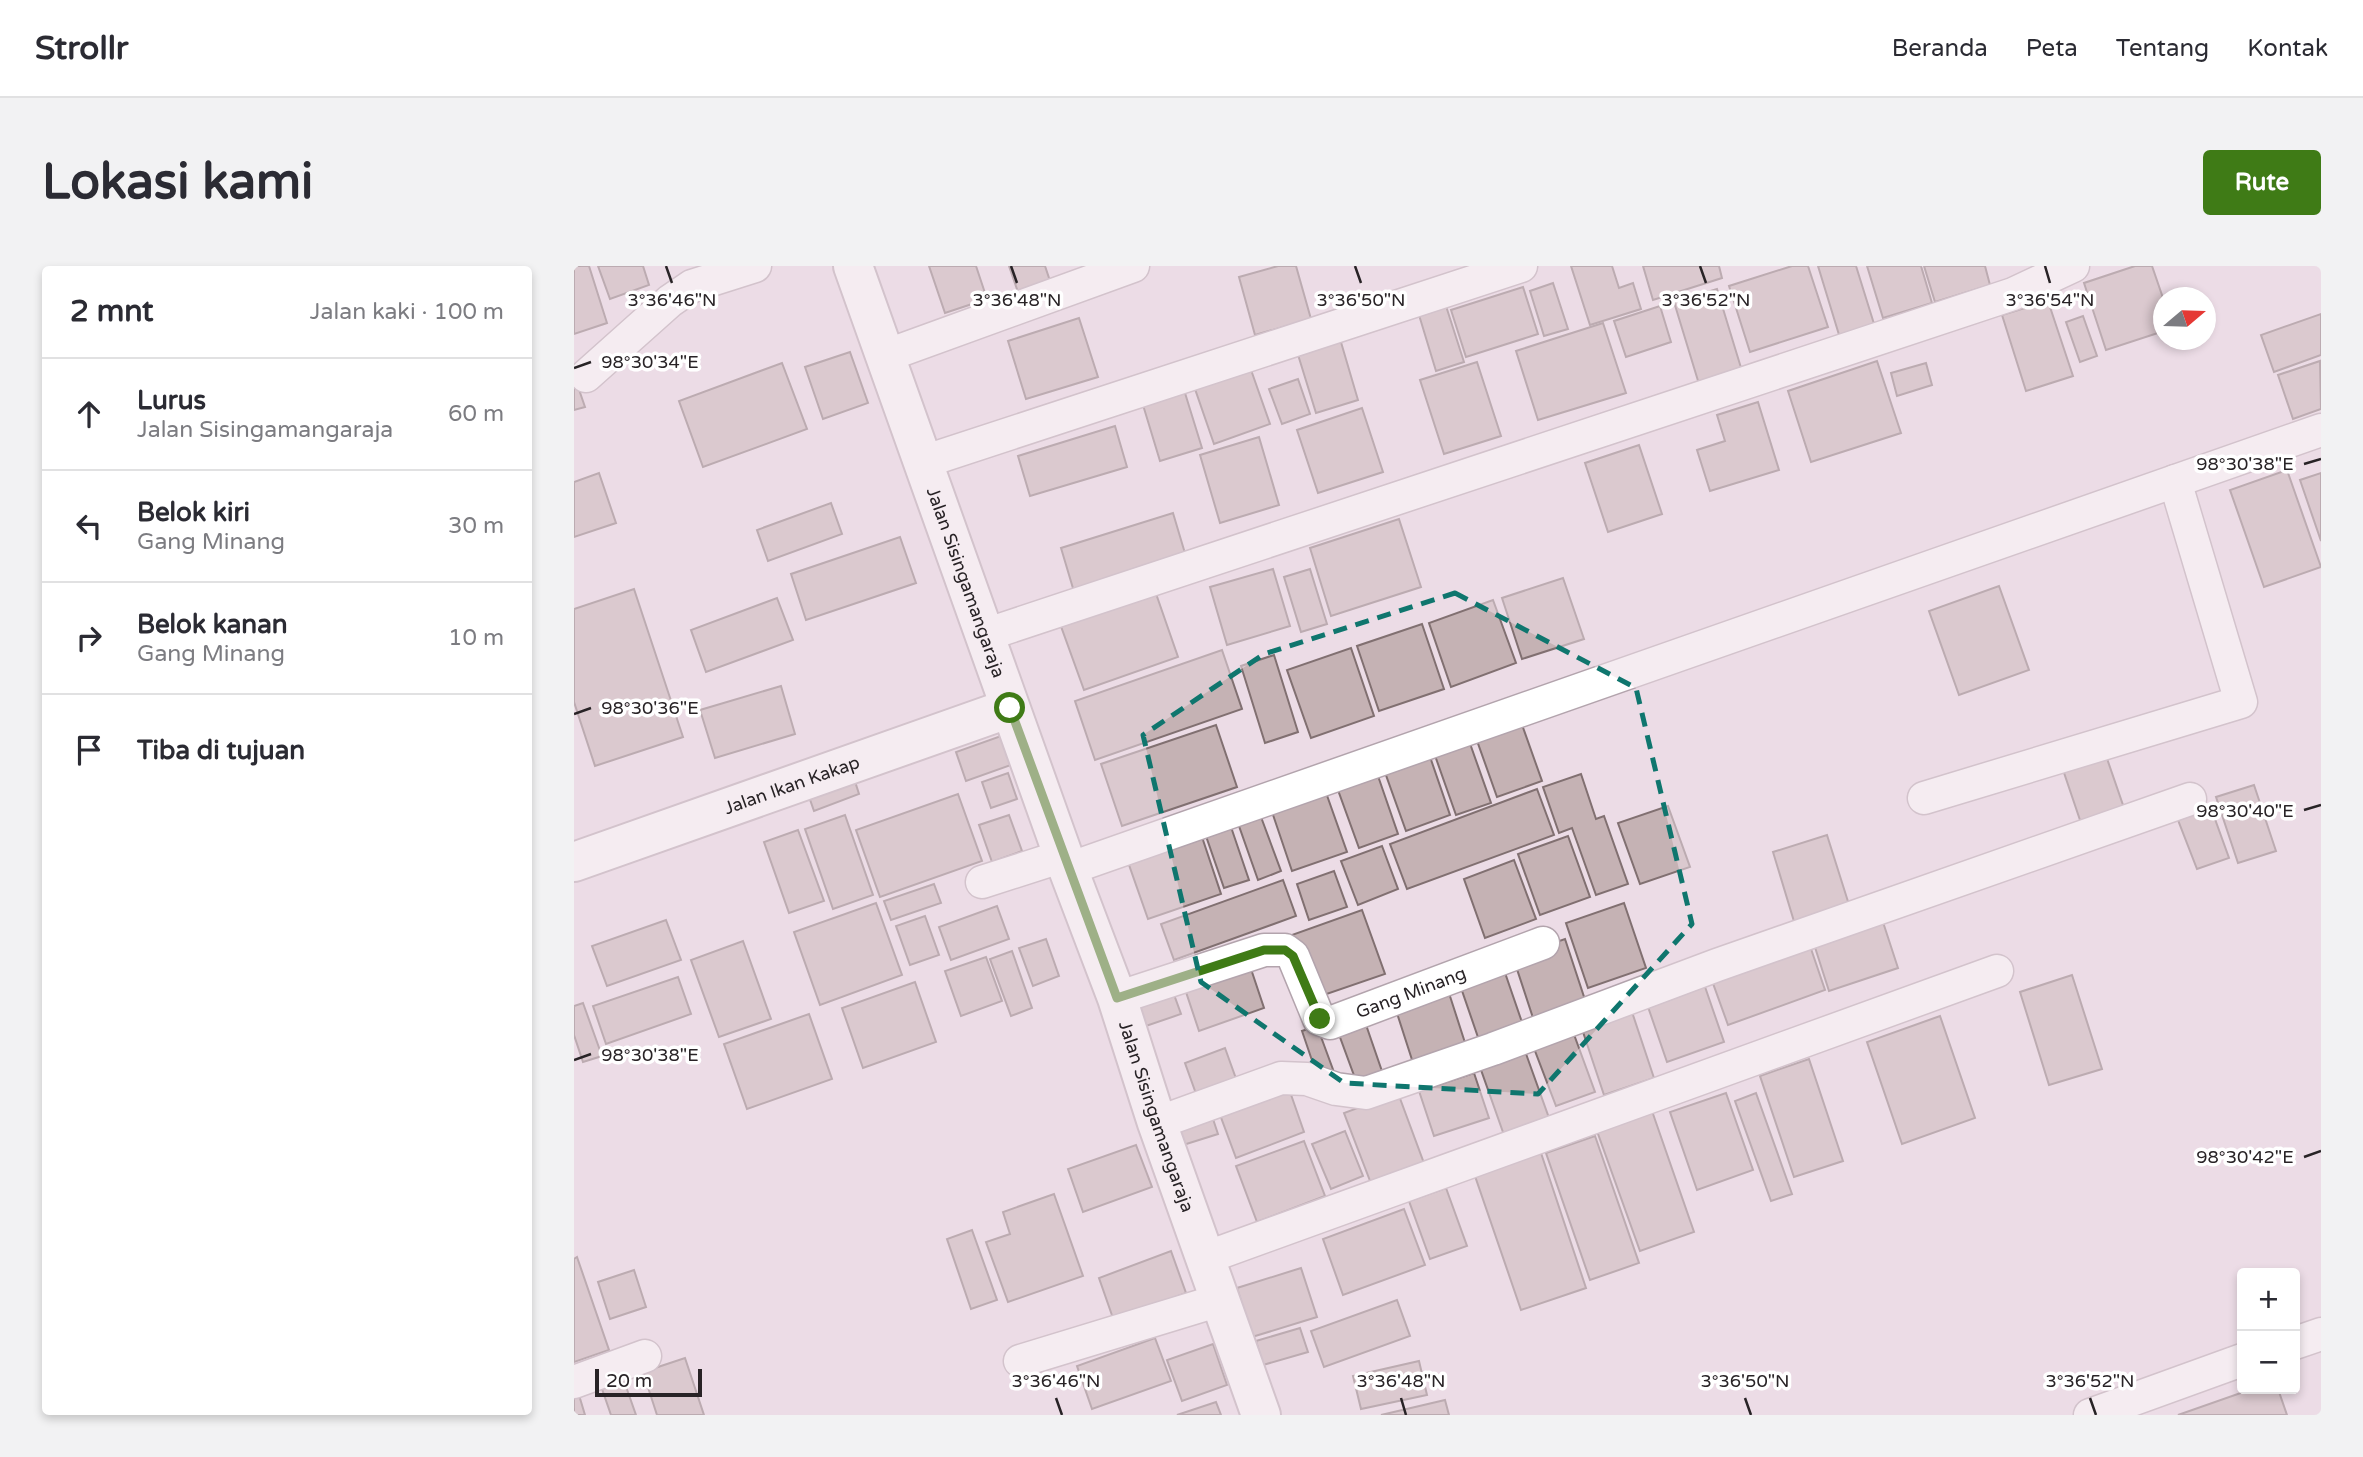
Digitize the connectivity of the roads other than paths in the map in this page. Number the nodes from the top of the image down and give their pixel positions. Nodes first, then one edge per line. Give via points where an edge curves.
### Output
1 (755, 266) edge
2 (853, 266) edge
3 (1133, 266) edge
4 (1521, 266) edge
5 (2073, 266) edge
6 (885, 356) junction
7 (586, 376) dead end
8 (2321, 430) edge
9 (923, 462) junction
10 (2175, 481) junction
11 (985, 635) junction
12 (1010, 708) junction
13 (1924, 798) dead end
14 (2190, 799) dead end
15 (574, 862) edge
16 (1065, 863) junction
17 (982, 882) dead end
18 (1543, 943) dead end
19 (1997, 971) dead end
20 (1117, 998) junction
21 (1157, 1123) junction
22 (1205, 1258) junction
23 (1220, 1300) junction
24 (2321, 1334) edge
25 (2300, 1341) edge
26 (645, 1356) dead end
27 (1020, 1361) dead end
28 (2237, 1362) edge
29 (574, 1382) edge
30 (1261, 1415) edge
31 (2090, 1415) edge

1 - 7 street via 692,286
2 - 6 street, Jalan Sisingamangaraja
3 - 6 street
4 - 9 street
5 - 11 street via 2000,298
6 - 9 street, Jalan Sisingamangaraja
8 - 10 street
9 - 11 street, Jalan Sisingamangaraja
10 - 13 street via 2241,702
10 - 16 street
11 - 12 street, Jalan Sisingamangaraja
12 - 15 street, Jalan Ikan Kakap
12 - 16 street, Jalan Sisingamangaraja
14 - 21 street via 1366,1093 1307,1079 1281,1078
16 - 17 street
16 - 20 street, Jalan Sisingamangaraja
18 - 20 street, Gang Minang via 1330,1023 1320,1019 1293,956 1285,950 1264,950
19 - 22 street
20 - 21 street, Jalan Sisingamangaraja
21 - 22 street, Jalan Sisingamangaraja
22 - 23 street, Jalan Sisingamangaraja
23 - 27 street
23 - 30 street, Jalan Sisingamangaraja
24 - 25 street
26 - 29 street
28 - 31 street

